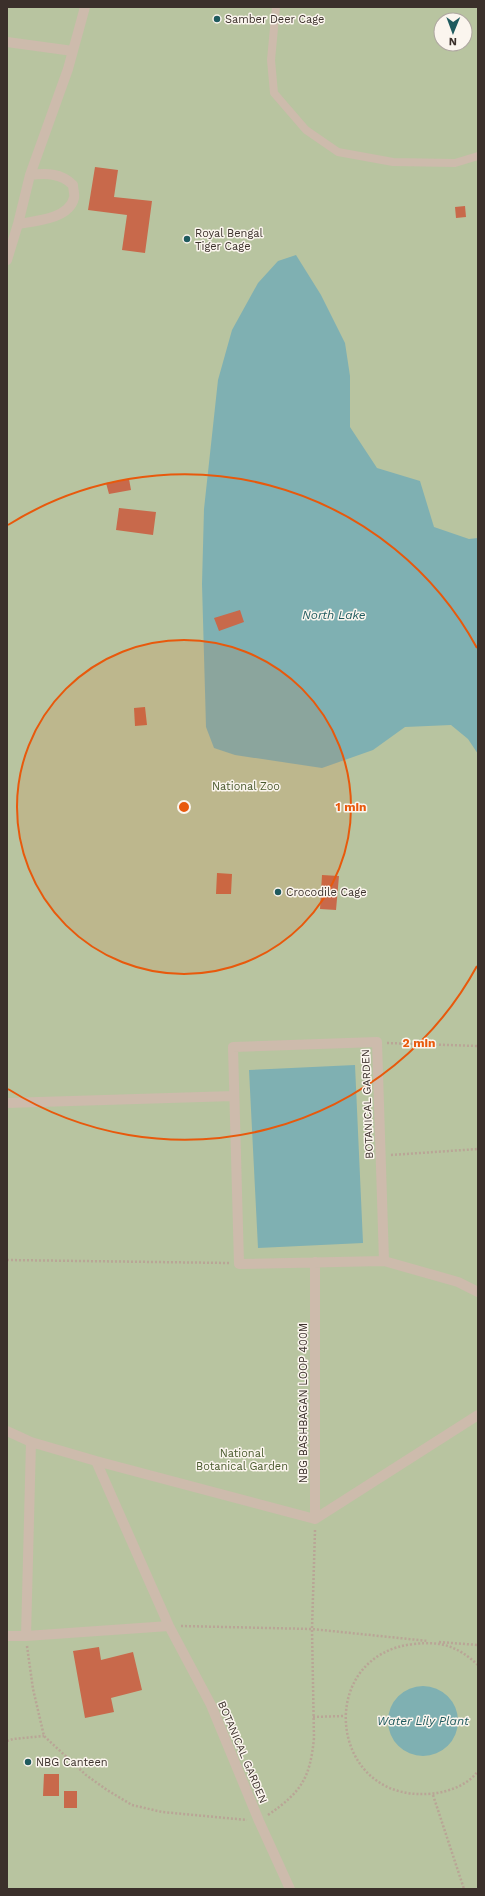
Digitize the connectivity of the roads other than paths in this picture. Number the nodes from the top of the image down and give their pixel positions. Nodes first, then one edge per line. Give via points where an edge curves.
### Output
1 (85, 7) edge
2 (276, 7) edge
3 (7, 42) edge
4 (73, 51) junction
5 (478, 156) edge
6 (30, 175) junction
7 (18, 224) junction
8 (7, 260) edge
9 (234, 1096) junction
10 (7, 1103) edge
11 (384, 1261) junction
12 (315, 1262) junction
13 (478, 1292) edge
14 (478, 1415) edge
15 (7, 1431) edge
16 (31, 1442) junction
17 (96, 1461) junction
18 (315, 1519) junction
19 (169, 1626) junction
20 (7, 1636) edge
21 (26, 1636) junction
22 (290, 1889) edge

1 - 4 street
2 - 5 lane via 271,60 274,93 306,130 338,152 393,162 455,163
3 - 4 street
4 - 6 street
6 - 7 street
6 - 7 street via 44,173 66,178 73,185 74,198 67,209 59,215
7 - 8 street
9 - 10 street
9 - 11 street, BOTANICAL GARDEN via 234,1047 377,1042
9 - 12 street, BOTANICAL GARDEN via 239,1264
11 - 12 street
11 - 13 street via 458,1282
12 - 18 street, NBG BASHBAGAN LOOP 400M
14 - 18 street
15 - 16 street
16 - 17 street
16 - 21 street
17 - 18 street
17 - 19 street, BOTANICAL GARDEN
19 - 21 street
19 - 22 street, BOTANICAL GARDEN via 210,1705
20 - 21 street

